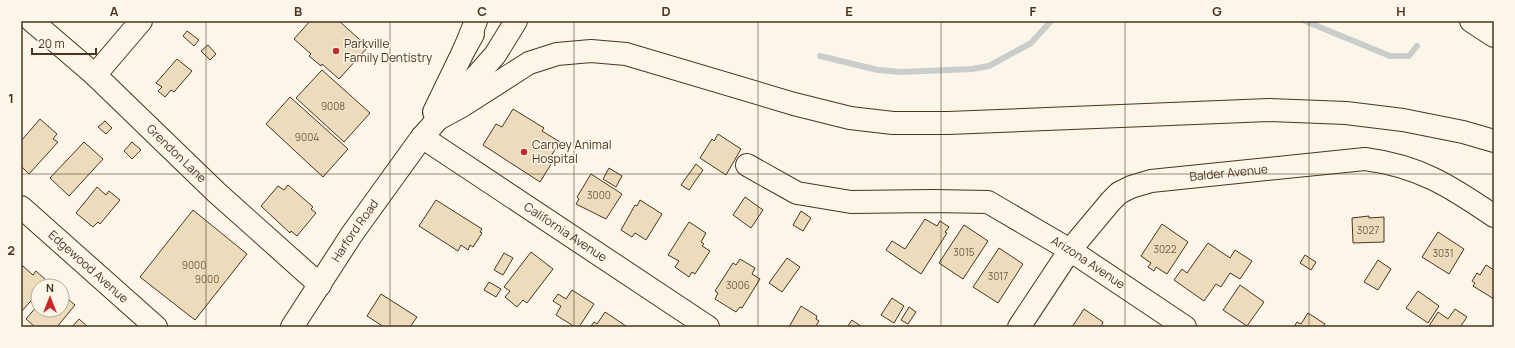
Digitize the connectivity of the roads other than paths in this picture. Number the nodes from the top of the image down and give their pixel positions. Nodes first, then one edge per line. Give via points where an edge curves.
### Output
1 (32, 21) edge
2 (141, 21) edge
3 (476, 21) edge
4 (481, 21) edge
5 (516, 21) edge
6 (1471, 21) edge
7 (1494, 36) edge
8 (464, 50) junction
9 (95, 75) junction
10 (438, 119) junction
11 (422, 137) junction
12 (1494, 141) edge
13 (747, 165) dead end
14 (21, 207) edge
15 (1494, 216) edge
16 (1070, 250) junction
17 (320, 285) junction
18 (156, 327) edge
19 (292, 327) edge
20 (708, 327) edge
21 (1019, 327) edge
22 (1185, 327) edge

1 - 9 main road, Grendon Lane
2 - 9 main road
3 - 8 main road
4 - 8 main road, Harford Road
5 - 10 main road, Harford Road via 495,55
6 - 7 main road
8 - 11 main road, Harford Road
9 - 17 main road, Grendon Lane via 272,245
10 - 11 main road, Harford Road
10 - 12 main road via 529,63 557,54 591,51 626,54 794,104 850,118 893,123 1269,110 1346,113 1403,120
11 - 17 main road, Harford Road via 352,234
11 - 20 main road, California Avenue
13 - 16 main road, Arizona Avenue via 797,193 851,202 988,202
14 - 18 main road, Edgewood Avenue
15 - 16 main road, Balder Avenue via 1461,193 1425,173 1365,159 1151,181 1131,187 1111,201
16 - 21 main road, Balder Avenue
16 - 22 main road, Arizona Avenue
17 - 19 main road, Harford Road

